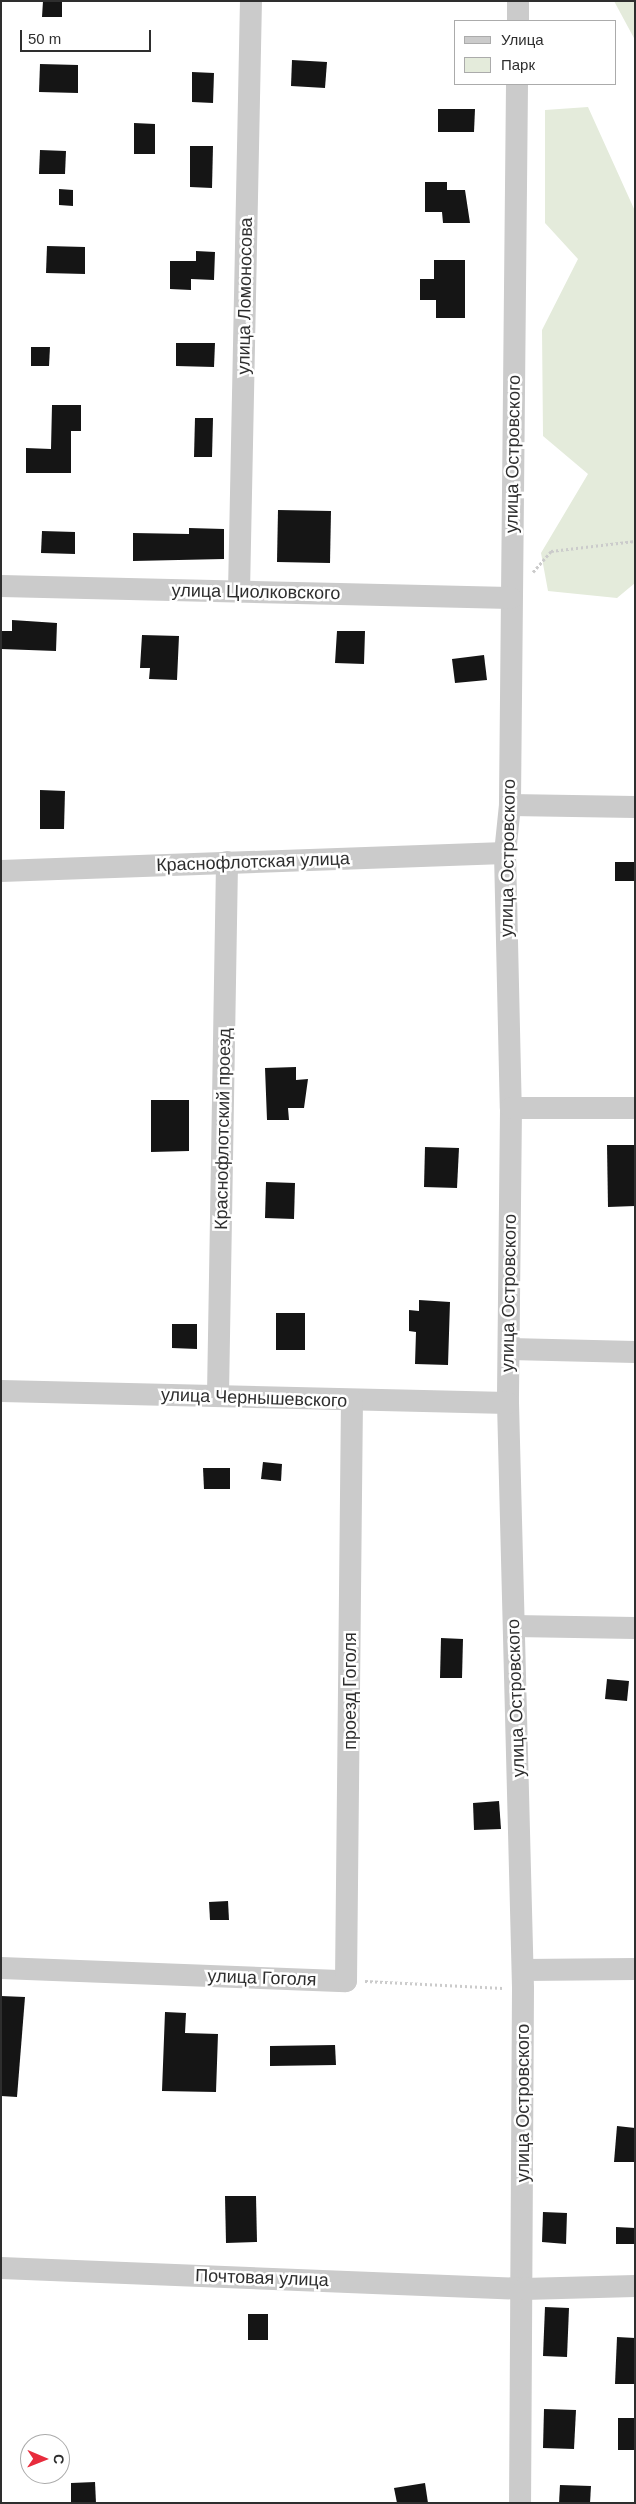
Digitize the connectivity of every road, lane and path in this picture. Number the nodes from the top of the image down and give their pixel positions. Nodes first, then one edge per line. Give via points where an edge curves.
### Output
1 (251, 1) edge
2 (518, 1) edge
3 (518, 20) edge
4 (517, 85) edge
5 (635, 541) edge
6 (1, 586) edge
7 (511, 589) junction
8 (240, 592) junction
9 (510, 805) junction
10 (635, 807) edge
11 (505, 853) junction
12 (227, 862) junction
13 (1, 871) edge
14 (510, 1108) junction
15 (635, 1108) edge
16 (510, 1349) junction
17 (635, 1352) edge
18 (1, 1390) edge
19 (218, 1395) junction
20 (352, 1401) junction
21 (508, 1403) junction
22 (514, 1626) junction
23 (635, 1628) edge
24 (1, 1968) edge
25 (635, 1969) edge
26 (346, 1980) junction
27 (523, 1980) junction
28 (1, 2268) edge
29 (635, 2286) edge
30 (524, 2289) junction
31 (520, 2503) edge

1 - 8 street, улица Ломоносова
2 - 3 street
4 - 7 street, улица Островского
5 - 7 path via 551,551 526,579
6 - 8 street, улица Циолковского
7 - 8 street, улица Циолковского
7 - 9 street, улица Островского
9 - 10 street
9 - 11 street, улица Островского
11 - 12 street, Краснофлотская улица
11 - 14 street, улица Островского
12 - 13 street, Краснофлотская улица
12 - 19 street, Краснофлотский проезд
14 - 15 street
14 - 16 street, улица Островского
16 - 17 street
16 - 21 street, улица Островского
18 - 19 street, улица Чернышевского
19 - 20 street, улица Чернышевского
20 - 21 street, улица Чернышевского
20 - 26 street, проезд Гоголя
21 - 22 street, улица Островского
22 - 23 street
22 - 27 street, улица Островского
24 - 26 street, улица Гоголя
25 - 27 street
26 - 27 path
27 - 30 street, улица Островского
28 - 30 street, Почтовая улица
29 - 30 street, Почтовая улица
30 - 31 street, улица Островского

